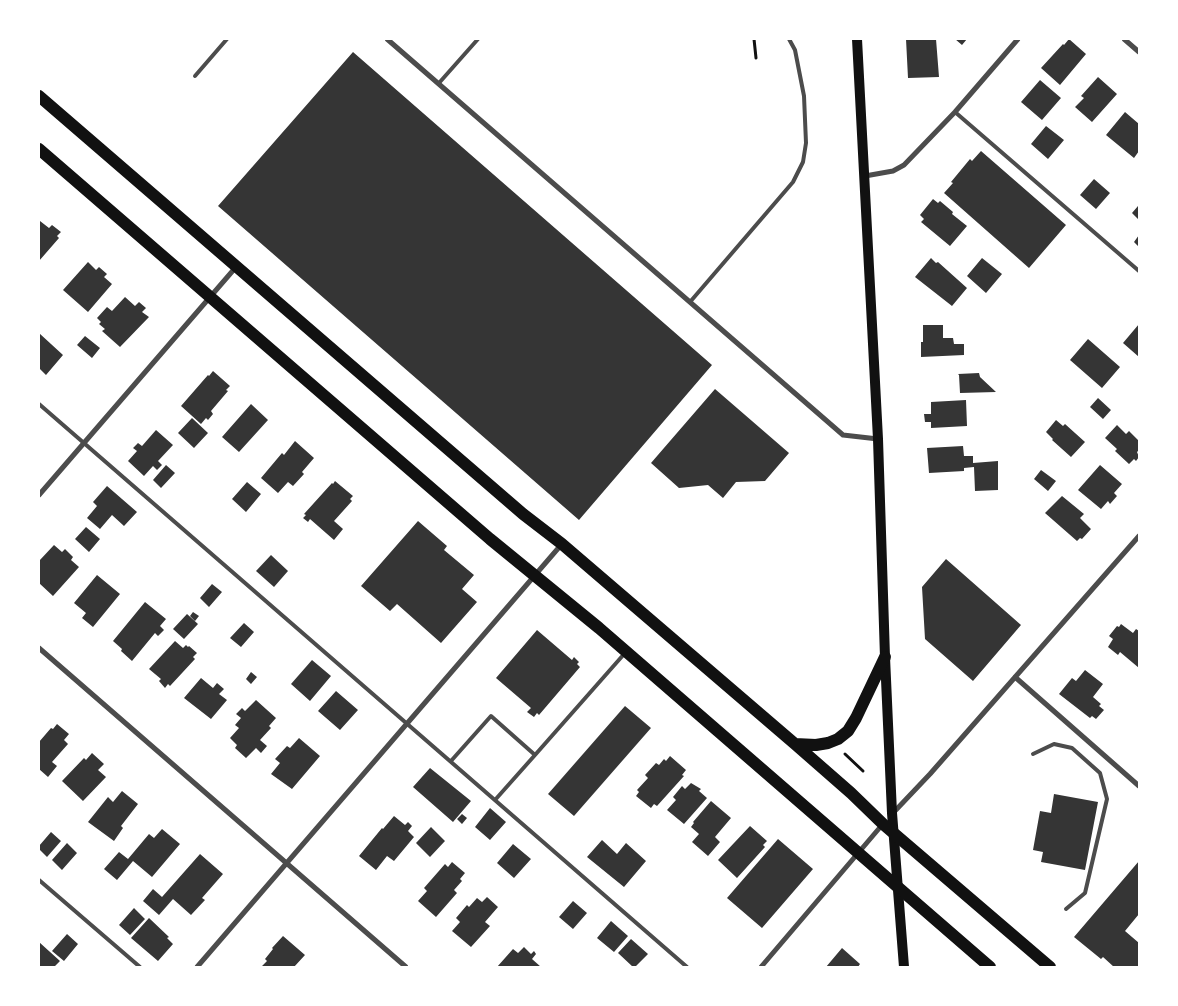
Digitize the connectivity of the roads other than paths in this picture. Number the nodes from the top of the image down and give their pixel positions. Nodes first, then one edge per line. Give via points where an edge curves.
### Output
1 (226, 39) edge
2 (387, 39) edge
3 (478, 39) edge
4 (789, 39) edge
5 (857, 39) edge
6 (1018, 39) edge
7 (1124, 39) edge
8 (1139, 52) edge
9 (195, 76) dead end
10 (439, 83) junction
11 (39, 96) edge
12 (955, 112) junction
13 (39, 149) edge
14 (865, 176) junction
15 (237, 267) junction
16 (1139, 271) edge
17 (210, 298) junction
18 (690, 302) junction
19 (39, 404) edge
20 (878, 439) junction
21 (82, 443) junction
22 (39, 495) edge
23 (1139, 536) edge
24 (562, 544) junction
25 (536, 575) junction
26 (39, 648) edge
27 (626, 652) junction
28 (885, 657) junction
29 (1015, 677) junction
30 (408, 724) junction
31 (795, 744) junction
32 (1033, 754) dead end
33 (535, 755) junction
34 (451, 761) junction
35 (1139, 786) edge
36 (495, 800) junction
37 (892, 813) junction
38 (883, 824) junction
39 (894, 834) junction
40 (859, 853) junction
41 (288, 864) junction
42 (39, 880) edge
43 (898, 889) junction
44 (1066, 909) dead end
45 (140, 967) edge
46 (198, 967) edge
47 (406, 967) edge
48 (687, 967) edge
49 (761, 967) edge
50 (904, 967) edge
51 (990, 967) edge
52 (1050, 967) edge

1 - 9 lane
2 - 10 street
3 - 10 lane
4 - 18 lane via 795,50 804,96 806,143 803,162 793,182
5 - 14 main road
6 - 12 street
7 - 8 street
10 - 18 street
11 - 15 main road
12 - 14 street via 904,165 893,171
12 - 16 lane
13 - 17 main road
14 - 20 main road
15 - 17 street
15 - 24 main road via 515,508
17 - 21 street
17 - 25 main road
18 - 20 street via 843,435
19 - 21 lane
20 - 28 main road
21 - 22 street
21 - 30 lane
23 - 29 street
24 - 25 street
24 - 31 main road
25 - 27 main road
25 - 30 street
26 - 41 street
27 - 33 lane
27 - 40 main road
28 - 31 main road via 848,731 838,739 816,746
28 - 37 main road
29 - 35 street
29 - 37 street
30 - 34 lane
30 - 41 street
31 - 38 main road
32 - 44 lane via 1054,744 1072,748 1100,773 1107,799 1085,893
33 - 34 lane via 491,716
33 - 36 lane
34 - 36 lane
36 - 48 lane
37 - 38 street
37 - 39 main road
38 - 39 main road
38 - 40 street
39 - 43 main road
39 - 52 main road
40 - 43 main road
40 - 49 street
41 - 46 street
41 - 47 street
42 - 45 lane
43 - 50 main road
43 - 51 main road

